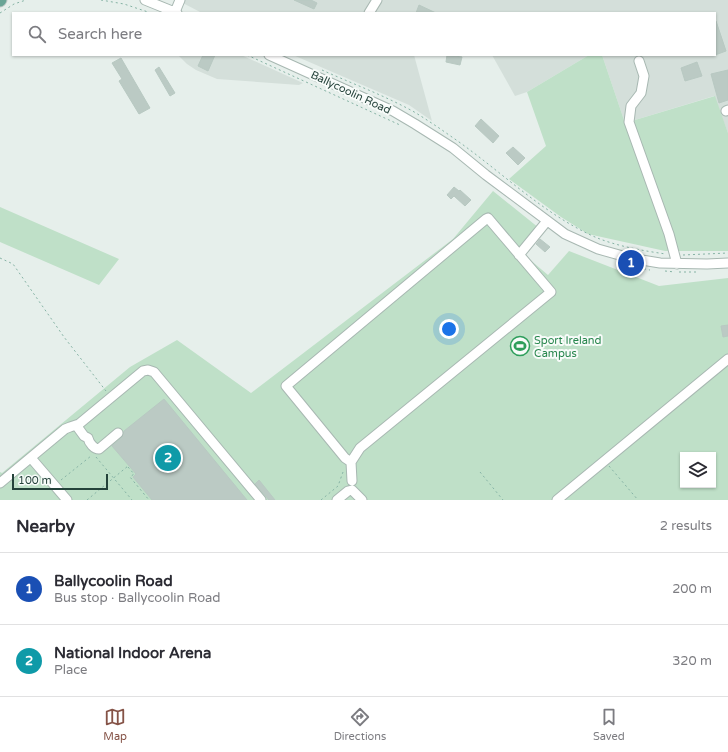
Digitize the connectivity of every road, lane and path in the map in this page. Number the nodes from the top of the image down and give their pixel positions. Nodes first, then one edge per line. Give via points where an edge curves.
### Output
1 (26, 0) edge
2 (102, 0) edge
3 (145, 0) edge
4 (180, 0) edge
5 (377, 0) edge
6 (148, 12) edge
7 (174, 12) edge
8 (176, 12) edge
9 (370, 12) edge
10 (0, 13) edge
11 (271, 56) edge
12 (639, 61) dead end
13 (547, 221) junction
14 (728, 253) edge
15 (519, 255) junction
16 (682, 255) dead end
17 (0, 258) edge
18 (728, 263) edge
19 (677, 264) junction
20 (728, 359) edge
21 (112, 397) junction
22 (76, 425) junction
23 (118, 433) dead end
24 (31, 458) junction
25 (605, 461) junction
26 (351, 462) junction
27 (480, 472) dead end
28 (114, 478) junction
29 (352, 481) dead end
30 (0, 483) edge
31 (54, 486) junction
32 (130, 497) junction
33 (66, 500) edge
34 (87, 500) edge
35 (126, 500) edge
36 (132, 500) edge
37 (149, 500) edge
38 (261, 500) edge
39 (321, 500) edge
40 (337, 500) edge
41 (362, 500) edge
42 (503, 500) edge
43 (557, 500) edge
44 (638, 500) edge

1 - 10 path
2 - 6 path
3 - 7 street
4 - 8 street
5 - 9 street
11 - 13 street, Ballycoolin Road via 415,124 454,148
12 - 19 street via 644,76 641,93 631,106 629,122 669,234
13 - 15 street
13 - 19 street, Ballycoolin Road via 565,234 598,249 630,258
14 - 16 path
15 - 26 street via 551,292 360,448
15 - 26 street via 490,220 486,219 286,386 344,458
17 - 21 path via 13,264 64,337
18 - 19 street, Ballycoolin Road
20 - 25 street
21 - 22 street
21 - 38 street via 143,371 153,371
22 - 23 street via 98,449
22 - 24 street via 65,429
24 - 30 street
24 - 31 street
25 - 43 street
25 - 44 path
26 - 29 street
26 - 39 path via 345,468 338,486
27 - 42 path
28 - 31 path via 93,454
28 - 32 path
28 - 34 path
28 - 37 path via 128,466 134,474 130,477
31 - 33 street
32 - 35 path
32 - 36 path
40 - 41 street via 352,490

